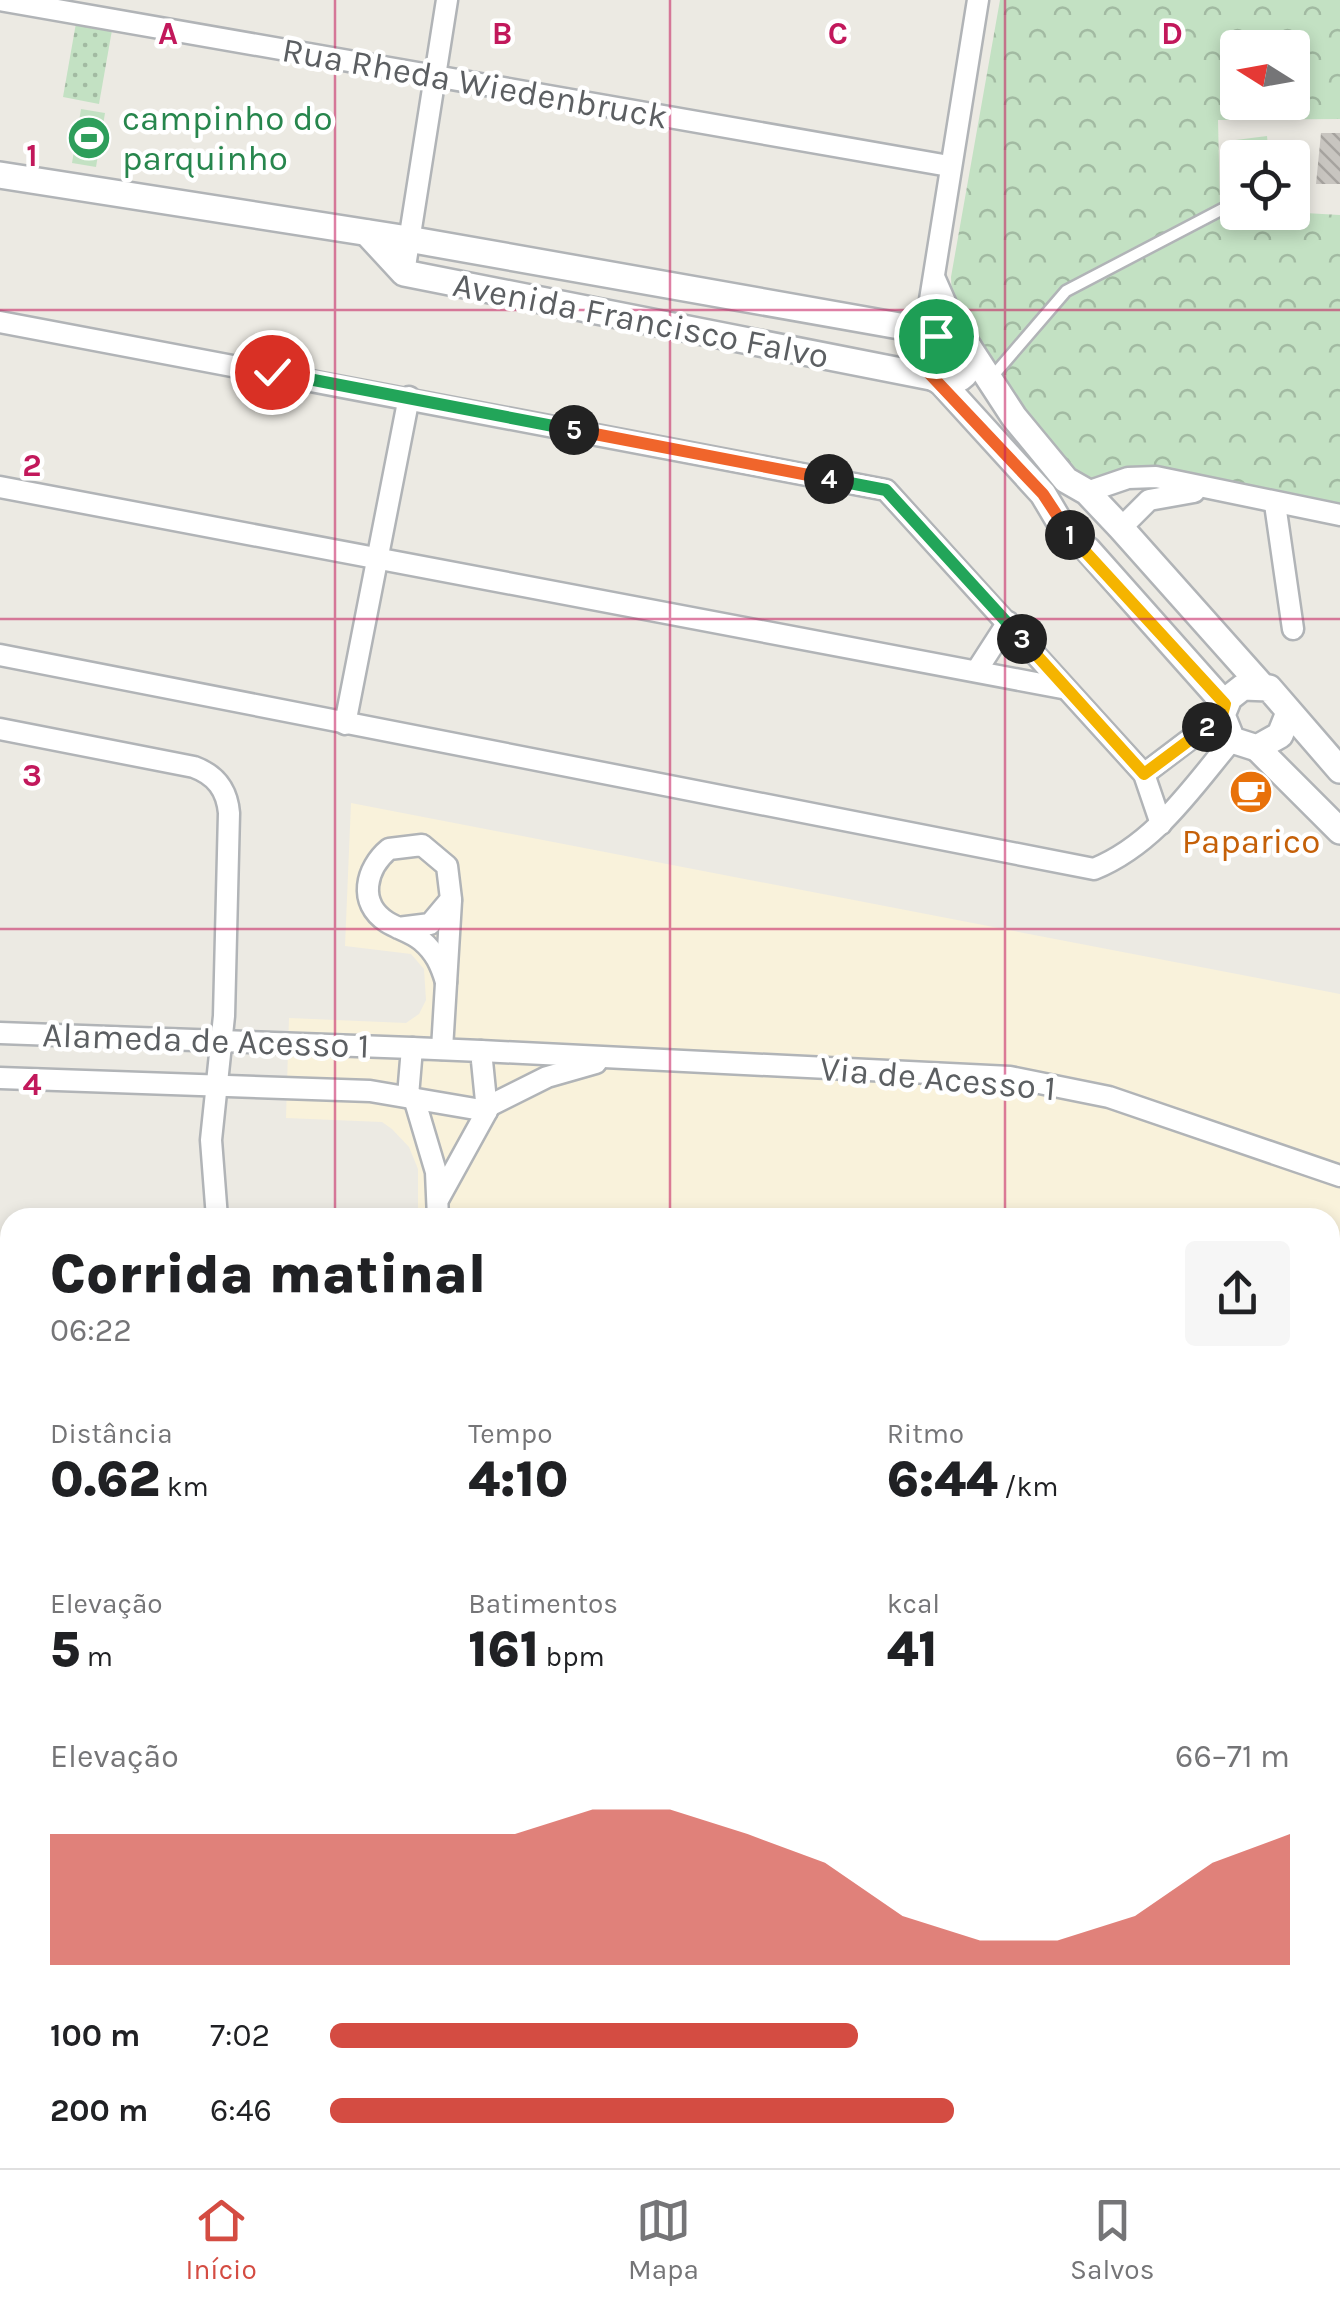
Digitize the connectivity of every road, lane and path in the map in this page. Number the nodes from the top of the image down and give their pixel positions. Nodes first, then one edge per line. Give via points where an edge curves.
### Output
1 (0, 0) edge
2 (446, 0) edge
3 (978, 0) edge
4 (435, 75) junction
5 (949, 166) junction
6 (0, 175) edge
7 (1220, 210) edge
8 (367, 233) junction
9 (408, 239) junction
10 (404, 273) junction
11 (0, 322) edge
12 (949, 341) junction
13 (991, 378) junction
14 (936, 380) junction
15 (409, 398) junction
16 (0, 487) edge
17 (1099, 487) junction
18 (1216, 490) junction
19 (1275, 504) junction
20 (1340, 515) edge
21 (1130, 518) junction
22 (1065, 531) junction
23 (380, 557) junction
24 (1008, 622) junction
25 (1293, 629) dead end
26 (0, 654) edge
27 (978, 670) junction
28 (1261, 686) junction
29 (1062, 688) junction
30 (1224, 710) junction
31 (1288, 715) junction
32 (345, 724) junction
33 (0, 729) edge
34 (1232, 740) junction
35 (1257, 748) junction
36 (1340, 770) edge
37 (1144, 774) junction
38 (1161, 824) junction
39 (1340, 831) edge
40 (451, 898) junction
41 (398, 928) junction
42 (446, 982) junction
43 (0, 1033) edge
44 (222, 1040) junction
45 (412, 1048) junction
46 (442, 1049) junction
47 (481, 1051) junction
48 (643, 1059) junction
49 (0, 1078) edge
50 (217, 1085) junction
51 (411, 1097) junction
52 (488, 1108) junction
53 (1340, 1176) edge
54 (216, 1208) edge
55 (438, 1208) edge

1 - 4 street, Rua Rheda Wiedenbruck
2 - 4 street
3 - 5 street
4 - 5 street, Rua Rheda Wiedenbruck
4 - 9 street
5 - 12 street via 934,277
6 - 8 street, Avenida Francisco Falvo
7 - 13 lane via 1066,291
8 - 9 street, Avenida Francisco Falvo
8 - 10 street, Avenida Francisco Falvo
9 - 10 street
9 - 12 street, Avenida Francisco Falvo via 922,330
10 - 14 street, Avenida Francisco Falvo
11 - 15 street
12 - 13 street
12 - 14 street via 923,355
12 - 14 street via 971,361 966,375
13 - 17 street via 1066,480
14 - 22 street via 1043,494
15 - 23 street
15 - 24 street via 886,490
16 - 23 street
17 - 18 street via 1156,477
17 - 21 street
17 - 22 street via 1069,504
18 - 19 street
18 - 21 street via 1159,495
19 - 20 street
19 - 25 street
21 - 28 street
22 - 30 street
23 - 27 street
23 - 32 street
24 - 27 street
24 - 29 street
26 - 32 street
27 - 29 street
28 - 30 street via 1243,687
28 - 31 street via 1276,694
29 - 37 street
30 - 34 street
30 - 37 street
31 - 35 street via 1280,736
31 - 36 street
32 - 38 street via 1094,869 1128,855
33 - 44 street via 194,768 220,784 230,812
34 - 35 street
34 - 38 street
35 - 39 street
37 - 38 street
40 - 41 street via 430,924
40 - 41 street via 452,882 437,853 405,844 389,848 368,874 367,891 372,907
40 - 42 street
41 - 42 street via 434,953
42 - 46 street
43 - 44 street, Alameda de Acesso 1
44 - 45 street, Alameda de Acesso 1
44 - 50 street
45 - 46 street, Alameda de Acesso 1
45 - 51 street
46 - 47 street, Alameda de Acesso 1
47 - 48 street, Alameda de Acesso 1
47 - 52 street
48 - 52 street via 578,1066
48 - 53 street, Via de Acesso 1 via 1010,1078 1109,1097
49 - 50 street
50 - 51 street
50 - 54 street
51 - 52 street
51 - 55 street via 430,1146
52 - 55 street

